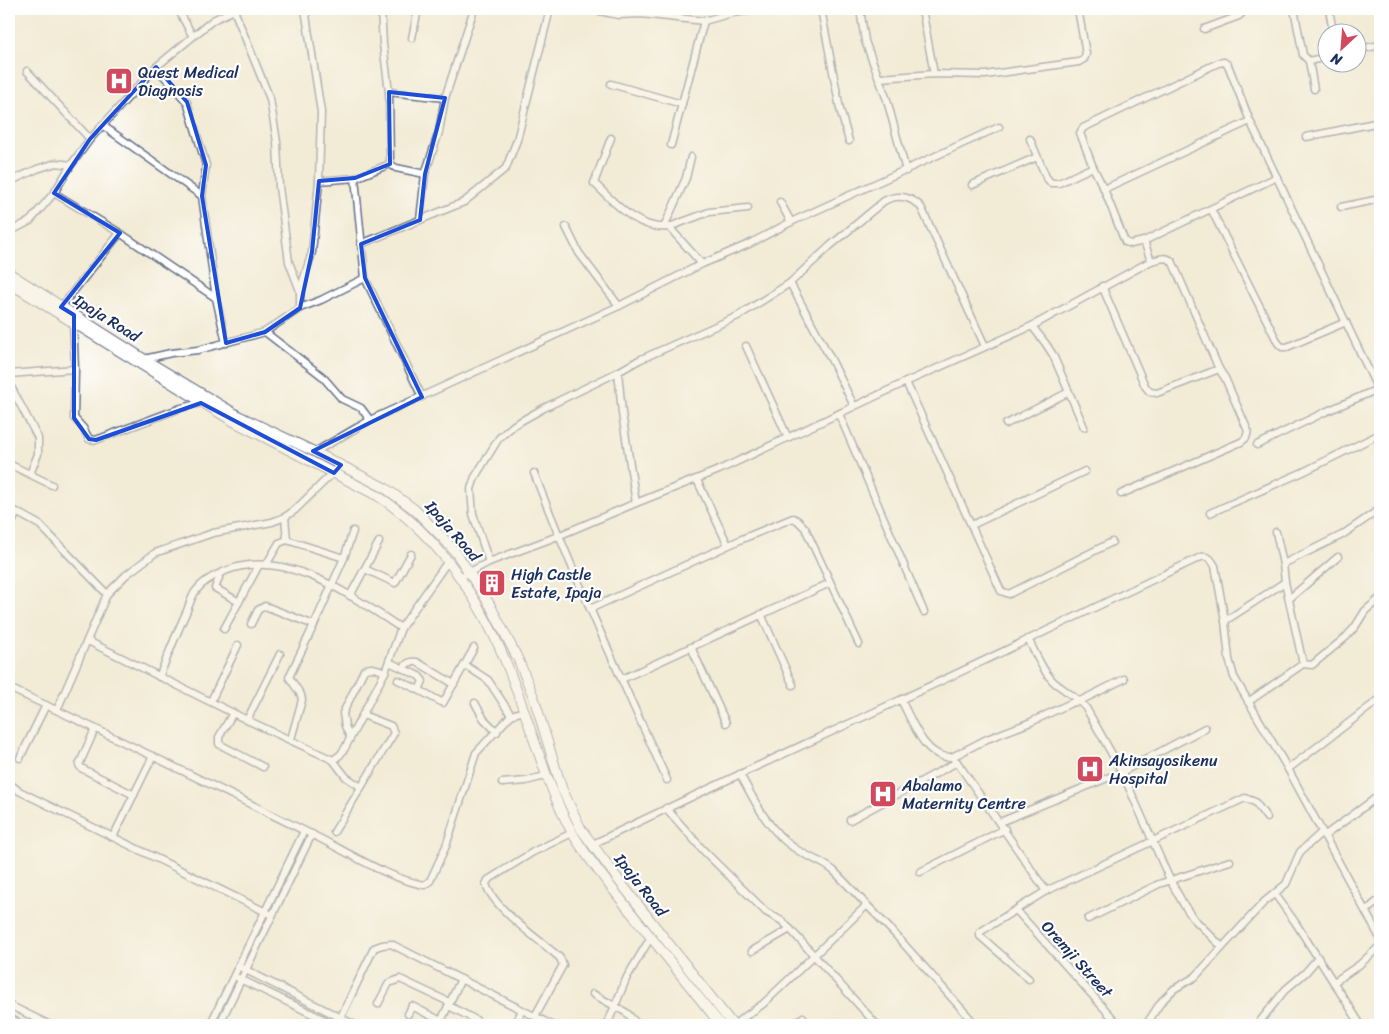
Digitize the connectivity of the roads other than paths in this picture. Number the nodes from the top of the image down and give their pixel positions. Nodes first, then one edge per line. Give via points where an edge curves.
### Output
1 (178, 9) edge
2 (235, 9) edge
3 (305, 9) edge
4 (381, 9) edge
5 (418, 9) edge
6 (474, 9) edge
7 (550, 9) edge
8 (555, 9) edge
9 (648, 9) edge
10 (764, 9) edge
11 (821, 9) edge
12 (860, 9) edge
13 (922, 9) edge
14 (1078, 9) edge
15 (1242, 9) edge
16 (1294, 9) edge
17 (1329, 9) edge
18 (641, 14) junction
19 (704, 21) junction
20 (1331, 22) edge
21 (1204, 29) dead end
22 (192, 35) junction
23 (412, 38) dead end
24 (1380, 45) edge
25 (1366, 48) edge
26 (1316, 59) edge
27 (1309, 61) junction
28 (156, 67) junction
29 (27, 71) dead end
30 (934, 74) junction
31 (880, 78) junction
32 (611, 84) dead end
33 (1314, 89) dead end
34 (389, 92) junction
35 (445, 98) junction
36 (682, 104) junction
37 (1250, 121) junction
38 (1380, 122) edge
39 (102, 125) junction
40 (998, 127) dead end
41 (611, 138) dead end
42 (1306, 138) dead end
43 (90, 139) junction
44 (1030, 139) dead end
45 (850, 141) dead end
46 (671, 145) dead end
47 (691, 157) dead end
48 (1037, 157) junction
49 (71, 164) junction
50 (390, 164) junction
51 (1093, 167) junction
52 (906, 171) junction
53 (425, 174) junction
54 (1277, 177) junction
55 (355, 178) junction
56 (318, 181) junction
57 (9, 182) edge
58 (972, 185) dead end
59 (1104, 189) junction
60 (54, 193) junction
61 (202, 196) junction
62 (1380, 199) edge
63 (780, 202) dead end
64 (1341, 207) dead end
65 (748, 208) dead end
66 (1212, 209) junction
67 (420, 220) junction
68 (791, 222) junction
69 (566, 227) dead end
70 (666, 227) junction
71 (9, 232) edge
72 (120, 233) junction
73 (1144, 241) junction
74 (361, 244) junction
75 (1151, 260) junction
76 (702, 264) junction
77 (9, 273) edge
78 (364, 278) junction
79 (9, 283) edge
80 (790, 283) junction
81 (1102, 286) junction
82 (300, 291) junction
83 (216, 298) junction
84 (619, 306) junction
85 (61, 307) junction
86 (300, 308) junction
87 (73, 319) junction
88 (1346, 322) junction
89 (1032, 326) junction
90 (265, 332) junction
91 (226, 342) junction
92 (746, 346) dead end
93 (985, 346) junction
94 (144, 359) junction
95 (75, 369) junction
96 (1219, 369) junction
97 (618, 372) junction
98 (9, 374) edge
99 (906, 382) junction
100 (9, 383) edge
101 (1069, 392) junction
102 (1379, 392) edge
103 (422, 397) junction
104 (202, 403) junction
105 (854, 406) junction
106 (839, 414) junction
107 (370, 420) junction
108 (1006, 424) dead end
109 (1084, 427) dead end
110 (1380, 434) edge
111 (788, 438) junction
112 (1257, 445) dead end
113 (315, 452) junction
114 (9, 464) edge
115 (338, 469) junction
116 (1085, 471) dead end
117 (534, 473) dead end
118 (30, 474) junction
119 (697, 480) junction
120 (52, 485) dead end
121 (1121, 494) dead end
122 (636, 502) junction
123 (9, 508) edge
124 (1380, 509) edge
125 (17, 512) junction
126 (1210, 513) dead end
127 (285, 517) junction
128 (972, 525) junction
129 (9, 529) edge
130 (353, 531) dead end
131 (1276, 532) dead end
132 (558, 536) junction
133 (287, 540) junction
134 (379, 542) dead end
135 (1112, 542) dead end
136 (728, 545) junction
137 (411, 554) dead end
138 (1338, 557) dead end
139 (344, 558) junction
140 (448, 561) junction
141 (489, 562) junction
142 (1283, 564) junction
143 (263, 565) junction
144 (365, 569) junction
145 (470, 572) junction
146 (217, 575) junction
147 (460, 577) junction
148 (1285, 582) junction
149 (332, 584) junction
150 (830, 584) junction
151 (107, 594) junction
152 (350, 596) junction
153 (1380, 598) edge
154 (1289, 599) junction
155 (239, 602) junction
156 (590, 609) junction
157 (924, 612) dead end
158 (761, 614) junction
159 (1225, 621) junction
160 (251, 624) dead end
161 (314, 625) junction
162 (402, 628) junction
163 (224, 629) dead end
164 (1028, 639) junction
165 (88, 641) junction
166 (859, 644) dead end
167 (238, 645) dead end
168 (691, 647) junction
169 (474, 648) dead end
170 (280, 654) dead end
171 (389, 662) junction
172 (1303, 664) junction
173 (465, 665) junction
174 (403, 668) junction
175 (384, 672) junction
176 (159, 677) junction
177 (622, 679) junction
178 (1124, 679) dead end
179 (398, 680) dead end
180 (454, 684) junction
181 (793, 684) dead end
182 (9, 688) edge
183 (419, 690) junction
184 (1380, 699) edge
185 (901, 700) junction
186 (211, 701) junction
187 (1080, 701) junction
188 (1248, 702) junction
189 (475, 703) dead end
190 (46, 705) junction
191 (57, 710) junction
192 (524, 711) junction
193 (233, 712) junction
194 (363, 715) junction
195 (511, 715) junction
196 (248, 720) junction
197 (726, 723) dead end
198 (1205, 728) dead end
199 (95, 729) junction
200 (497, 732) junction
201 (350, 737) junction
202 (291, 739) junction
203 (153, 756) junction
204 (20, 758) dead end
205 (954, 759) junction
206 (333, 760) junction
207 (263, 767) dead end
208 (1288, 769) junction
209 (1122, 772) junction
210 (740, 774) junction
211 (545, 776) junction
212 (667, 780) dead end
213 (9, 783) edge
214 (502, 783) dead end
215 (361, 787) junction
216 (9, 790) edge
217 (19, 791) junction
218 (134, 795) junction
219 (1377, 797) edge
220 (1380, 807) edge
221 (666, 808) junction
222 (1267, 818) dead end
223 (850, 820) dead end
224 (1000, 822) junction
225 (1005, 829) junction
226 (304, 831) junction
227 (334, 832) dead end
228 (572, 833) junction
229 (312, 834) junction
230 (1323, 834) junction
231 (113, 837) junction
232 (1154, 842) junction
233 (591, 845) junction
234 (1230, 861) dead end
235 (920, 872) dead end
236 (1170, 880) junction
237 (1046, 891) junction
238 (1274, 894) junction
239 (1380, 900) edge
240 (867, 905) junction
241 (1016, 910) junction
242 (265, 911) junction
243 (1366, 911) junction
244 (272, 914) junction
245 (1088, 919) dead end
246 (790, 930) junction
247 (651, 937) junction
248 (1380, 938) edge
249 (1380, 946) edge
250 (1222, 947) junction
251 (752, 951) dead end
252 (814, 956) junction
253 (1318, 958) junction
254 (239, 966) junction
255 (246, 970) junction
256 (234, 976) junction
257 (461, 979) junction
258 (1029, 979) dead end
259 (241, 980) junction
260 (1334, 982) junction
261 (593, 994) dead end
262 (378, 1004) dead end
263 (449, 1004) junction
264 (9, 1005) edge
265 (614, 1005) junction
266 (522, 1010) junction
267 (408, 1014) dead end
268 (535, 1016) junction
269 (803, 1017) dead end
270 (9, 1018) edge
271 (341, 1018) junction
272 (476, 1020) dead end
273 (24, 1025) edge
274 (50, 1025) edge
275 (210, 1025) edge
276 (219, 1025) edge
277 (336, 1025) edge
278 (355, 1025) edge
279 (515, 1025) edge
280 (552, 1025) edge
281 (607, 1025) edge
282 (638, 1025) edge
283 (721, 1025) edge
284 (733, 1025) edge
285 (794, 1025) edge
286 (877, 1025) edge
287 (976, 1025) edge
288 (1119, 1025) edge
289 (1146, 1025) edge
290 (1257, 1025) edge
291 (1361, 1025) edge

1 - 22 street
2 - 22 street
2 - 82 street via 270,99 289,262
3 - 56 street via 321,112
4 - 34 street
5 - 23 street
6 - 35 street
7 - 67 street via 517,140 506,168 468,199
8 - 18 street
9 - 18 street
10 - 19 street
11 - 45 street via 840,108
12 - 31 street via 865,41
13 - 30 street
14 - 30 street via 1086,54 1079,62 985,75
15 - 21 street via 1239,16
16 - 27 street via 1303,55
17 - 20 street
18 - 19 street
19 - 36 street
22 - 28 street
24 - 25 street
26 - 27 street
27 - 33 street
28 - 39 street
28 - 61 street via 187,102 206,164
29 - 43 street
30 - 31 street
31 - 52 street
32 - 36 street
34 - 35 street
34 - 50 street
35 - 53 street via 439,132
36 - 46 street
37 - 51 street via 1224,62 1083,128 1080,133
37 - 54 street
37 - 59 street
38 - 42 street
39 - 43 street
39 - 61 street
40 - 52 street
41 - 70 street via 594,183 632,218
43 - 49 street
44 - 48 street
47 - 70 street
48 - 51 street via 1049,182 1054,184
48 - 58 street
49 - 57 street via 56,163
49 - 60 street
50 - 53 street
50 - 55 street
51 - 59 street
52 - 68 street
53 - 67 street
54 - 66 street
54 - 88 street
55 - 56 street
55 - 74 street
56 - 82 street via 312,252
59 - 73 street via 1125,242
60 - 71 street via 30,222
60 - 72 street
61 - 83 street
62 - 64 street
63 - 68 street
65 - 70 street via 709,212
66 - 73 street
66 - 88 street via 1282,347 1287,348
67 - 74 street
68 - 76 street
69 - 84 street via 579,253
70 - 76 street
72 - 83 street
72 - 85 street
73 - 75 street
74 - 78 street
75 - 81 street
75 - 96 street via 1166,258 1173,262
76 - 84 street
77 - 85 main road, Ipaja Road
78 - 86 street
78 - 103 street
79 - 87 main road, Ipaja Road
80 - 93 street via 884,201 892,197 909,198 921,207
80 - 97 street via 738,316
80 - 105 street
81 - 89 street
81 - 96 street via 1150,392 1157,393
82 - 86 street
83 - 91 street
84 - 103 street
85 - 87 main road, Ipaja Road
86 - 90 street
87 - 94 main road, Ipaja Road
87 - 95 street
87 - 104 main road, Ipaja Road
88 - 102 street
89 - 93 street
89 - 101 street via 1050,349
90 - 91 street
90 - 107 street via 322,376 342,399 360,408
91 - 94 street
92 - 111 street
93 - 99 street
94 - 113 main road, Ipaja Road via 239,416
95 - 98 street
95 - 104 street via 74,418 88,439 96,440
96 - 121 street via 1248,431 1246,438
97 - 122 street
97 - 141 street via 544,408 499,438 471,489 473,514
99 - 105 street
99 - 128 street
100 - 118 street via 38,438 38,454
101 - 108 street
101 - 109 street
102 - 112 street via 1325,412
103 - 107 street
104 - 115 main road, Ipaja Road via 231,420
105 - 106 street
106 - 111 street
106 - 157 street
107 - 113 street
110 - 126 street
111 - 119 street
113 - 115 main road, Ipaja Road
114 - 118 street
115 - 127 street
115 - 140 main road, Ipaja Road via 392,505 420,529
115 - 145 main road, Ipaja Road via 385,488 414,509
116 - 128 street
117 - 132 street
118 - 120 street
119 - 122 street
119 - 136 street
122 - 132 street
123 - 125 street
124 - 142 street via 1342,535
125 - 129 street
125 - 151 street via 40,525
127 - 133 street
127 - 151 street via 213,533 155,553 126,574
128 - 135 street via 998,587 1005,594
130 - 139 street
131 - 142 street
132 - 141 street
132 - 156 street
133 - 139 street
133 - 143 street via 279,543
134 - 144 street
136 - 150 street via 790,518 795,519 805,528
136 - 156 street
137 - 144 street via 395,583
138 - 154 street
139 - 149 street
140 - 147 main road, Ipaja Road
140 - 162 street
141 - 145 street
142 - 148 street
143 - 146 street via 229,569
143 - 149 street via 276,565
143 - 155 street
144 - 152 street
145 - 147 street
145 - 233 main road, Ipaja Road via 498,618 520,664 562,789
146 - 155 street via 215,588 218,592
146 - 176 street via 195,592
147 - 192 main road, Ipaja Road via 494,638
148 - 154 street
148 - 159 street
149 - 152 street
149 - 161 street
150 - 158 street
150 - 166 street
151 - 165 street
152 - 162 street
153 - 172 street via 1365,611 1346,637 1312,665
154 - 172 street
155 - 163 street
156 - 177 street
158 - 168 street
158 - 181 street
159 - 164 street via 1215,566 1207,556
159 - 188 street via 1234,677
160 - 161 street via 258,610 265,606
161 - 202 street via 289,677 302,700
162 - 171 street
164 - 185 street
164 - 187 street via 1046,673
165 - 176 street
165 - 191 street
167 - 186 street
168 - 177 street
168 - 197 street
169 - 173 street
170 - 196 street
171 - 174 street
171 - 175 street
172 - 188 street
173 - 180 street
173 - 195 street via 488,680
174 - 180 street via 417,662
174 - 183 street via 421,678
175 - 194 street
175 - 201 street via 374,668 364,670 343,713
176 - 186 street
177 - 212 street
178 - 187 street
179 - 183 street
180 - 183 street via 443,703
182 - 190 street
184 - 208 street
185 - 205 street via 927,747 943,758
185 - 210 street
186 - 193 street
187 - 205 street via 987,739
187 - 209 street
188 - 208 street
189 - 200 street
190 - 191 street
190 - 204 street
191 - 199 street
192 - 195 street
192 - 211 main road, Ipaja Road
193 - 196 street
193 - 207 street via 219,737 219,744
194 - 201 street
194 - 215 street via 391,726 394,733
195 - 200 street
196 - 202 street
198 - 209 street
199 - 203 street
199 - 218 street via 79,766
200 - 229 street via 476,753 446,846 426,885 413,884
201 - 206 street via 340,755
202 - 206 street
203 - 218 street
203 - 226 street
205 - 223 street
205 - 224 street
206 - 215 street via 346,777
208 - 230 street
209 - 224 street
209 - 232 street
210 - 221 street
210 - 240 street via 756,805 775,831 794,848 826,864
211 - 214 street
211 - 228 main road, Ipaja Road
213 - 217 street
215 - 227 street
216 - 217 street
217 - 231 street
218 - 231 street
219 - 220 street
219 - 230 street
221 - 233 street
221 - 246 street via 704,851 766,912
222 - 232 street via 1255,802 1245,798
224 - 225 street
225 - 235 street
225 - 237 street
226 - 229 street
226 - 242 street
228 - 247 main road, Ipaja Road
228 - 268 street via 532,852 486,884 504,909 560,958 563,965
229 - 244 street
230 - 238 street via 1300,852 1286,884
230 - 243 street
231 - 242 street
232 - 236 street
232 - 237 street
233 - 284 main road, Ipaja Road
234 - 236 street
236 - 245 street
236 - 250 street via 1189,912
237 - 241 street
238 - 250 street
238 - 253 street
239 - 243 street
240 - 252 street
240 - 287 street
241 - 258 street via 980,932 980,936
241 - 288 street, Oremji Street
242 - 244 street
242 - 254 street
243 - 248 street
244 - 255 street
246 - 251 street
246 - 252 street
247 - 265 street
247 - 283 main road, Ipaja Road
249 - 260 street
250 - 289 street via 1195,977 1160,1002
252 - 284 street via 763,1004
252 - 286 street
253 - 260 street
253 - 290 street via 1285,990
254 - 255 street
254 - 256 street
255 - 259 street
255 - 271 street
256 - 259 street
256 - 275 street
257 - 263 street
257 - 266 street
257 - 271 street via 391,944 382,945 374,948
259 - 276 street
259 - 277 street
260 - 291 street
261 - 265 street
262 - 263 street via 389,983 400,979
263 - 267 street via 441,1021 412,1006
263 - 272 street
264 - 274 street
265 - 281 street
265 - 282 street
266 - 268 street
266 - 279 street
268 - 280 street
269 - 285 street
270 - 273 street
271 - 277 street
271 - 278 street

